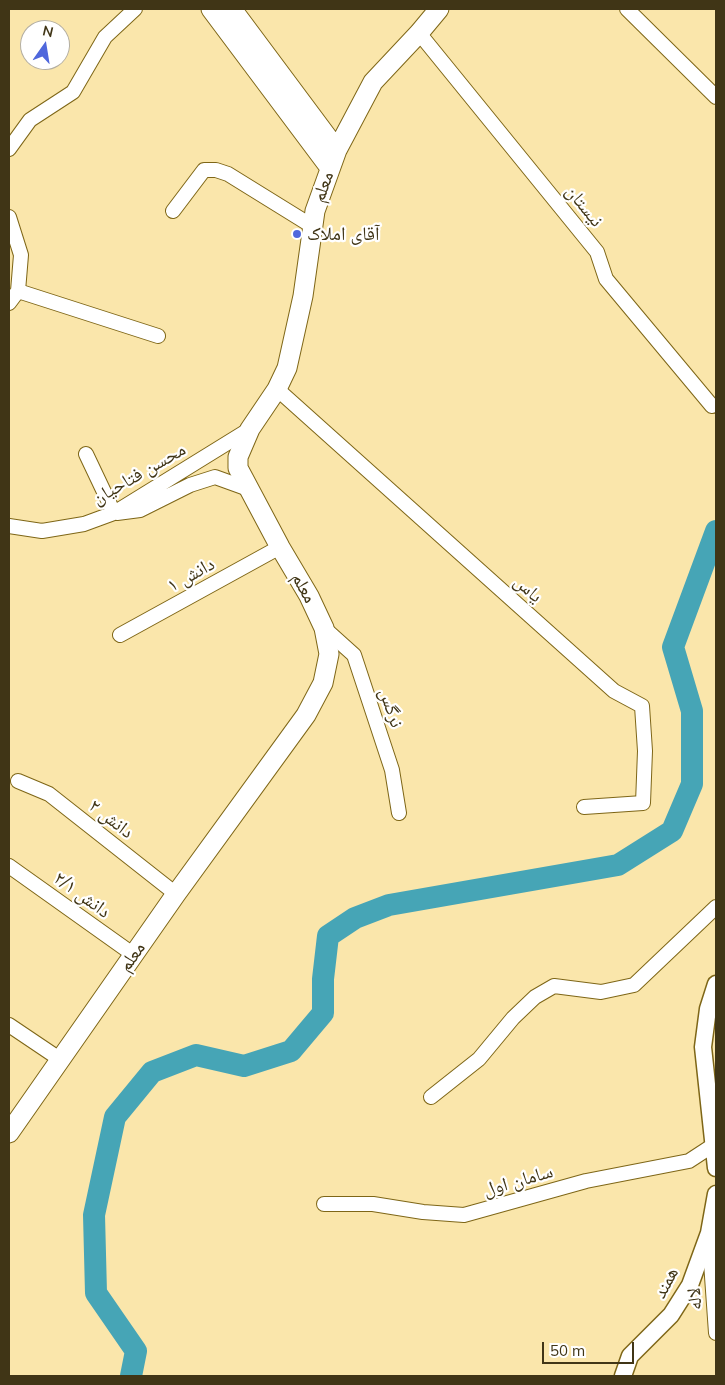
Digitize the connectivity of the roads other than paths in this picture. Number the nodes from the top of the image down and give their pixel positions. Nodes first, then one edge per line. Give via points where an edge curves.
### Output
1 (135, 9) edge
2 (211, 9) edge
3 (232, 9) edge
4 (439, 9) edge
5 (626, 9) edge
6 (419, 33) junction
7 (716, 97) edge
8 (9, 149) edge
9 (337, 150) junction
10 (330, 168) junction
11 (173, 211) dead end
12 (9, 217) edge
13 (312, 226) junction
14 (18, 291) junction
15 (9, 303) edge
16 (158, 336) dead end
17 (277, 389) junction
18 (712, 406) dead end
19 (250, 430) junction
20 (86, 454) dead end
21 (251, 490) junction
22 (114, 513) junction
23 (9, 526) edge
24 (280, 547) junction
25 (324, 628) junction
26 (120, 635) dead end
27 (18, 781) dead end
28 (584, 807) dead end
29 (399, 813) dead end
30 (9, 866) edge
31 (176, 894) junction
32 (716, 907) edge
33 (134, 955) junction
34 (716, 984) edge
35 (9, 1025) edge
36 (61, 1060) junction
37 (431, 1097) dead end
38 (9, 1133) edge
39 (715, 1144) junction
40 (716, 1168) edge
41 (716, 1194) edge
42 (324, 1204) dead end
43 (709, 1233) junction
44 (716, 1333) edge
45 (623, 1376) edge

1 - 8 street via 105,37 73,92 30,120
2 - 10 main road
3 - 9 main road
4 - 6 main road, معلم
5 - 7 street
6 - 9 main road, معلم via 373,82
6 - 18 street, نیستان via 597,252 606,280
9 - 10 main road, معلم
10 - 13 main road, معلم
11 - 13 street via 204,170 216,170 228,174
12 - 14 street via 21,255
13 - 17 main road, معلم via 301,305 287,368
14 - 15 street
14 - 16 street
17 - 19 main road, معلم
17 - 28 street, یاس via 614,691 642,706 645,750 643,803
19 - 21 main road, معلم via 238,457 238,468
19 - 22 street, محسن فتاحیان
20 - 22 street
21 - 22 street via 215,477 140,510
21 - 24 main road, معلم
22 - 23 street, محسن فتاحیان via 84,524 42,531
24 - 25 main road, معلم via 310,596
24 - 26 street, دانش ۱
25 - 29 street, نرگس via 354,655 392,770
25 - 31 main road, معلم via 329,654 323,683 306,715
27 - 31 street, دانش ۲ via 49,794
30 - 33 street, دانش ۲/۱
31 - 33 main road, معلم
32 - 37 street via 634,985 601,992 554,986 535,997 512,1018 479,1060
33 - 36 main road, معلم
34 - 39 street via 708,1008 703,1047
35 - 36 street
36 - 38 main road, معلم
39 - 40 street
39 - 42 street, سامان اول via 689,1161 586,1181 464,1216 372,1204
41 - 43 street, همند
43 - 44 street, لاله
43 - 45 street, همند via 690,1285 671,1316 630,1356

